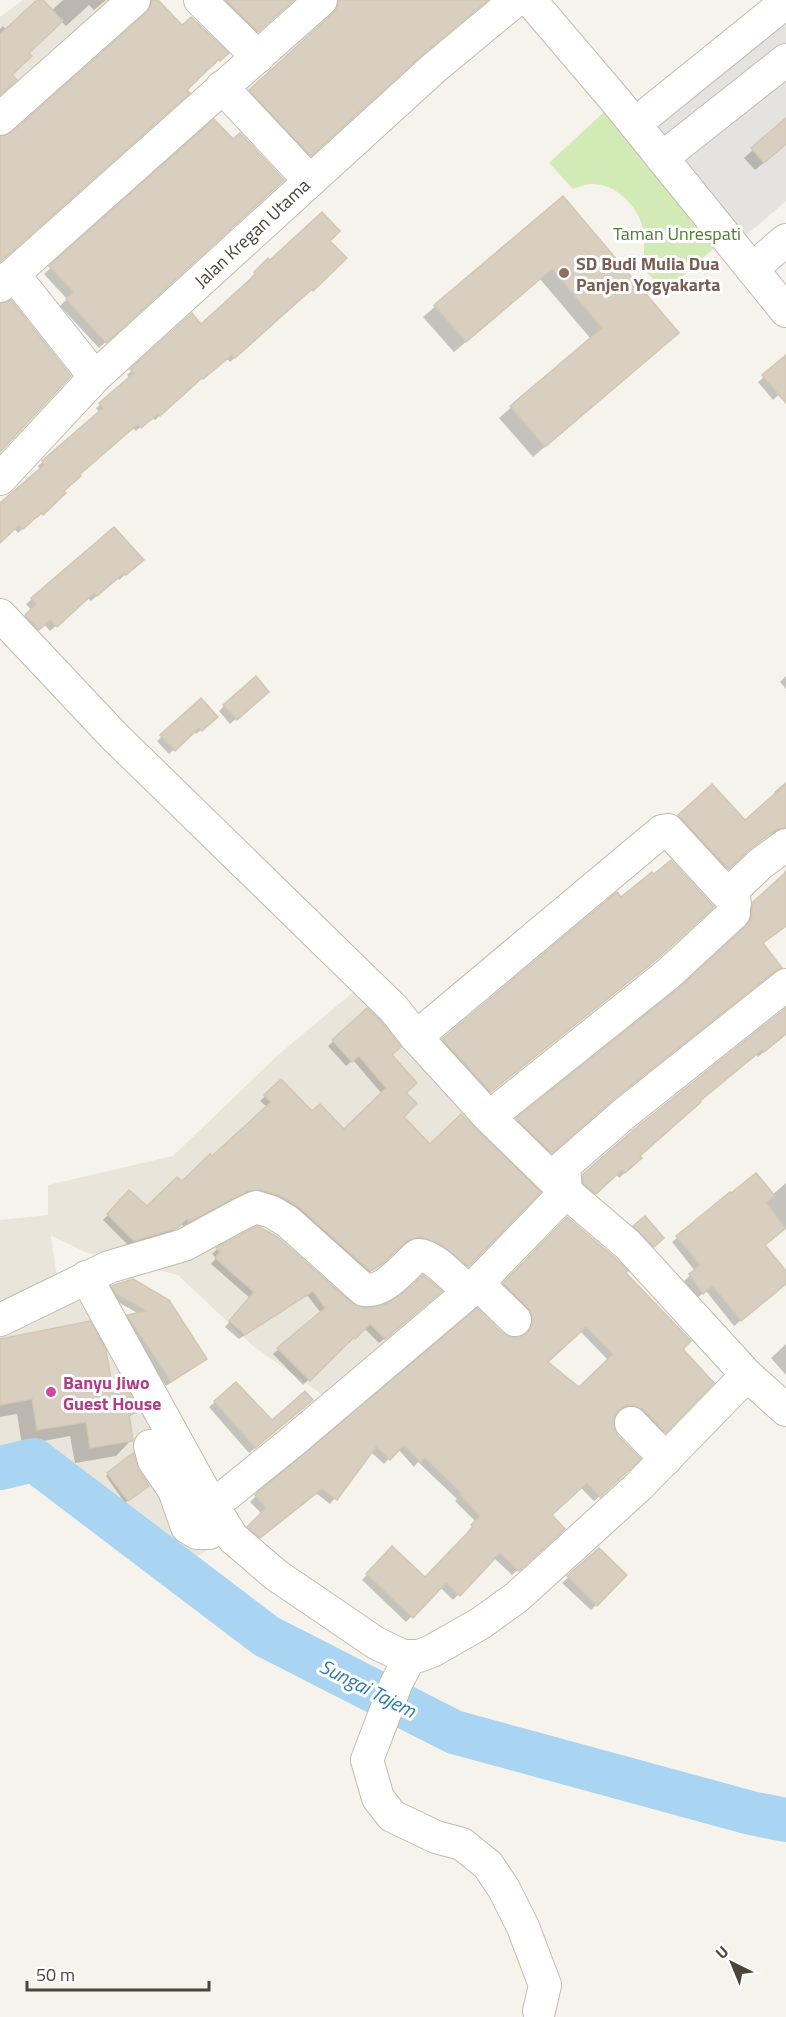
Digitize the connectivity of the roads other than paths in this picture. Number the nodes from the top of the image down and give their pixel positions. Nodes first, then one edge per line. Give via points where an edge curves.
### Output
1 (134, 0) edge
2 (200, 0) edge
3 (321, 0) edge
4 (516, 0) edge
5 (530, 0) edge
6 (786, 2) edge
7 (258, 57) junction
8 (786, 60) edge
9 (222, 87) junction
10 (0, 119) edge
11 (635, 124) junction
12 (662, 158) junction
13 (309, 180) junction
14 (786, 240) edge
15 (752, 269) junction
16 (7, 281) edge
17 (786, 310) edge
18 (95, 377) junction
19 (0, 479) edge
20 (0, 615) edge
21 (786, 845) edge
22 (735, 903) junction
23 (786, 985) edge
24 (416, 1037) junction
25 (489, 1117) junction
26 (566, 1192) junction
27 (86, 1277) junction
28 (473, 1287) junction
29 (0, 1320) edge
30 (515, 1320) dead end
31 (747, 1375) junction
32 (786, 1410) edge
33 (631, 1423) dead end
34 (150, 1446) dead end
35 (666, 1459) junction
36 (216, 1512) junction
37 (410, 1656) junction
38 (538, 2015) edge

1 - 10 street
2 - 7 street
3 - 7 street
4 - 13 street, Jalan Kregan Utama
5 - 11 street
6 - 11 street
7 - 9 street
8 - 12 street
9 - 13 street
9 - 16 street
11 - 12 street
12 - 15 street
13 - 18 street, Jalan Kregan Utama
14 - 15 street
15 - 17 street
16 - 18 street
18 - 19 street, Jalan Kregan Utama
20 - 24 street via 114,736 352,966
21 - 22 street via 734,889
22 - 24 street via 668,830 662,831
22 - 25 street via 734,913 668,974
23 - 26 street via 564,1166
24 - 25 street
25 - 26 street
26 - 28 street
26 - 31 street via 628,1245
27 - 28 street via 184,1245 256,1207 287,1221 364,1290 382,1287 422,1254
27 - 29 street
27 - 36 street
28 - 30 street
28 - 36 street via 225,1496
31 - 32 street
31 - 35 street
33 - 35 street
34 - 36 street via 154,1461 174,1490 187,1527 197,1533 209,1533
35 - 37 street via 517,1597 432,1651
36 - 37 street via 233,1538 276,1575 376,1643
37 - 38 street via 367,1760 378,1798 392,1816 436,1837 462,1844 488,1865 523,1927 545,1985

